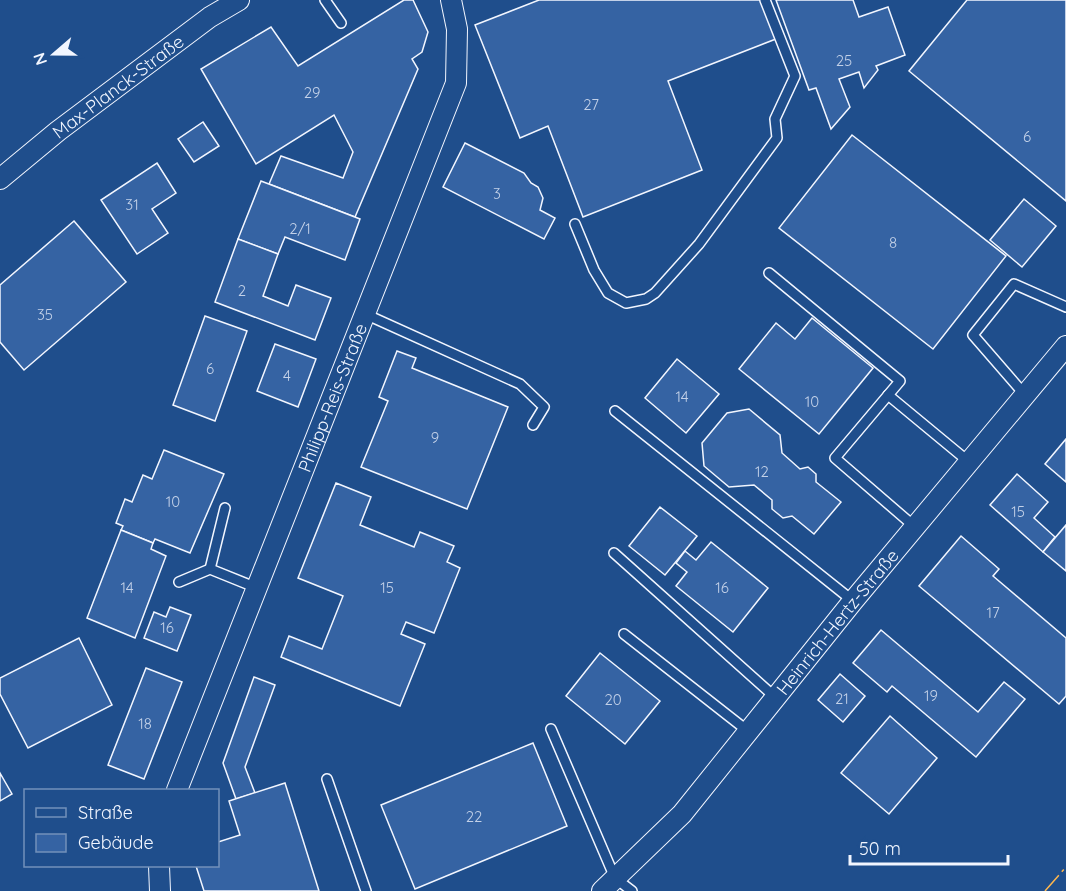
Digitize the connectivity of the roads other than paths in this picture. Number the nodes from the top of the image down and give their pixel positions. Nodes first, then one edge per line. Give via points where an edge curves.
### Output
1 (239, 0) edge
2 (326, 0) edge
3 (451, 0) edge
4 (765, 0) edge
5 (341, 23) dead end
6 (0, 179) edge
7 (575, 224) dead end
8 (770, 273) dead end
9 (1066, 308) edge
10 (365, 314) junction
11 (1066, 346) edge
12 (888, 395) junction
13 (1025, 395) junction
14 (615, 411) dead end
15 (533, 425) dead end
16 (969, 462) junction
17 (225, 508) dead end
18 (915, 527) junction
19 (614, 553) dead end
20 (210, 569) junction
21 (179, 582) dead end
22 (257, 588) junction
23 (853, 602) junction
24 (624, 634) dead end
25 (776, 698) junction
26 (551, 729) dead end
27 (749, 732) junction
28 (327, 779) dead end
29 (177, 789) edge
30 (159, 867) edge
31 (608, 885) edge
32 (160, 891) edge
33 (366, 891) edge
34 (632, 891) edge

1 - 6 street, Max-Planck-Straße via 210,17
2 - 5 lane
3 - 10 street, Philipp-Reis-Straße via 457,29 456,83
4 - 7 lane via 795,76 774,119 777,138 699,244 655,293 626,303 608,293
8 - 12 lane via 900,381
9 - 13 lane via 1014,284 974,335
10 - 15 lane via 520,384 544,407
10 - 22 street, Philipp-Reis-Straße
11 - 13 street, Heinrich-Hertz-Straße
12 - 16 lane
12 - 18 lane via 835,458
13 - 16 street, Heinrich-Hertz-Straße
14 - 23 lane
16 - 18 street, Heinrich-Hertz-Straße
17 - 20 lane
18 - 23 street, Heinrich-Hertz-Straße
19 - 25 lane
20 - 21 lane
20 - 22 lane
22 - 29 street, Philipp-Reis-Straße
23 - 25 street, Heinrich-Hertz-Straße
24 - 27 lane
25 - 27 street, Heinrich-Hertz-Straße
26 - 31 lane
27 - 31 street, Heinrich-Hertz-Straße via 682,814
28 - 33 lane
30 - 32 street
31 - 34 lane

